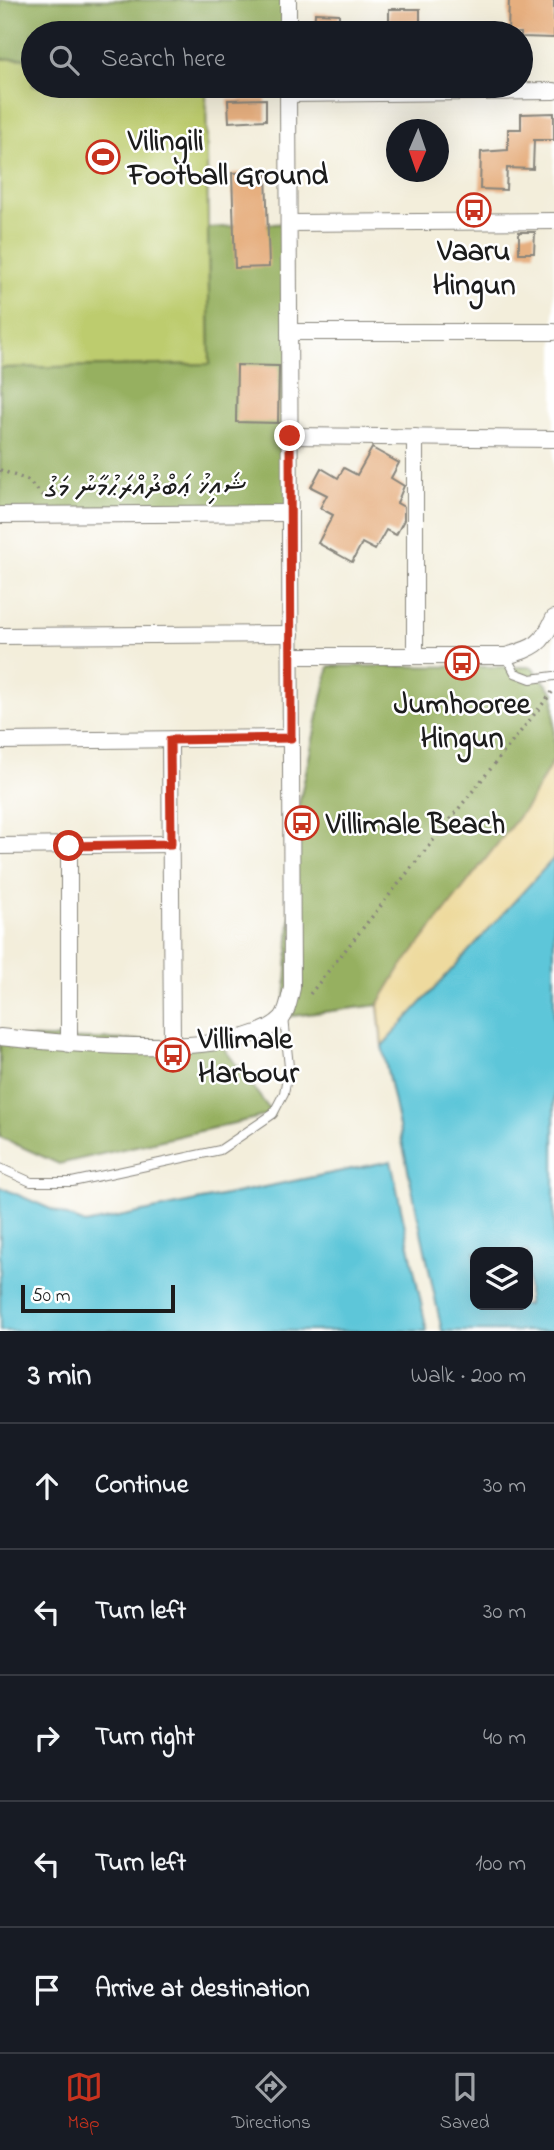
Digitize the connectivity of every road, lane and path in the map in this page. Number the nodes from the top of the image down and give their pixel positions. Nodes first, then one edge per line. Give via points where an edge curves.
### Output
1 (288, 0) edge
2 (288, 21) edge
3 (533, 91) edge
4 (554, 91) edge
5 (288, 98) edge
6 (554, 221) edge
7 (289, 223) junction
8 (289, 332) junction
9 (554, 332) edge
10 (290, 436) junction
11 (415, 437) junction
12 (554, 439) edge
13 (0, 470) edge
14 (290, 513) junction
15 (0, 515) edge
16 (65, 515) junction
17 (554, 618) edge
18 (291, 634) junction
19 (0, 636) edge
20 (291, 656) junction
21 (415, 656) junction
22 (506, 656) junction
23 (554, 676) edge
24 (554, 690) edge
25 (291, 738) junction
26 (170, 740) junction
27 (0, 741) edge
28 (171, 844) junction
29 (0, 846) edge
30 (69, 846) junction
31 (309, 994) dead end
32 (284, 1017) junction
33 (0, 1037) edge
34 (69, 1044) junction
35 (172, 1045) junction
36 (0, 1168) edge

1 - 2 street
3 - 4 street
5 - 7 street
6 - 7 street
7 - 8 street
8 - 9 street
8 - 10 street
10 - 11 street
10 - 14 street
11 - 12 street
11 - 21 street
13 - 16 path via 27,480
14 - 16 street, ޝައިިޚު ޢަބްދުއްރަޙުމާނު މަގު
14 - 18 street
15 - 16 street, ޝައިިޚު ޢަބްދުއްރަޙުމާނު މަގު
17 - 22 street via 534,647
18 - 19 street
18 - 20 street
20 - 21 street
20 - 25 street
21 - 22 street
22 - 23 lane via 515,673 531,679
24 - 31 path
25 - 26 street
25 - 32 street via 292,988
26 - 27 street
26 - 28 street
28 - 30 street
28 - 35 street
29 - 30 street
30 - 34 street
32 - 35 street via 261,1032 219,1042
32 - 36 lane via 289,1067 284,1093 273,1114 220,1150 72,1182 31,1182
33 - 34 street
34 - 35 street

